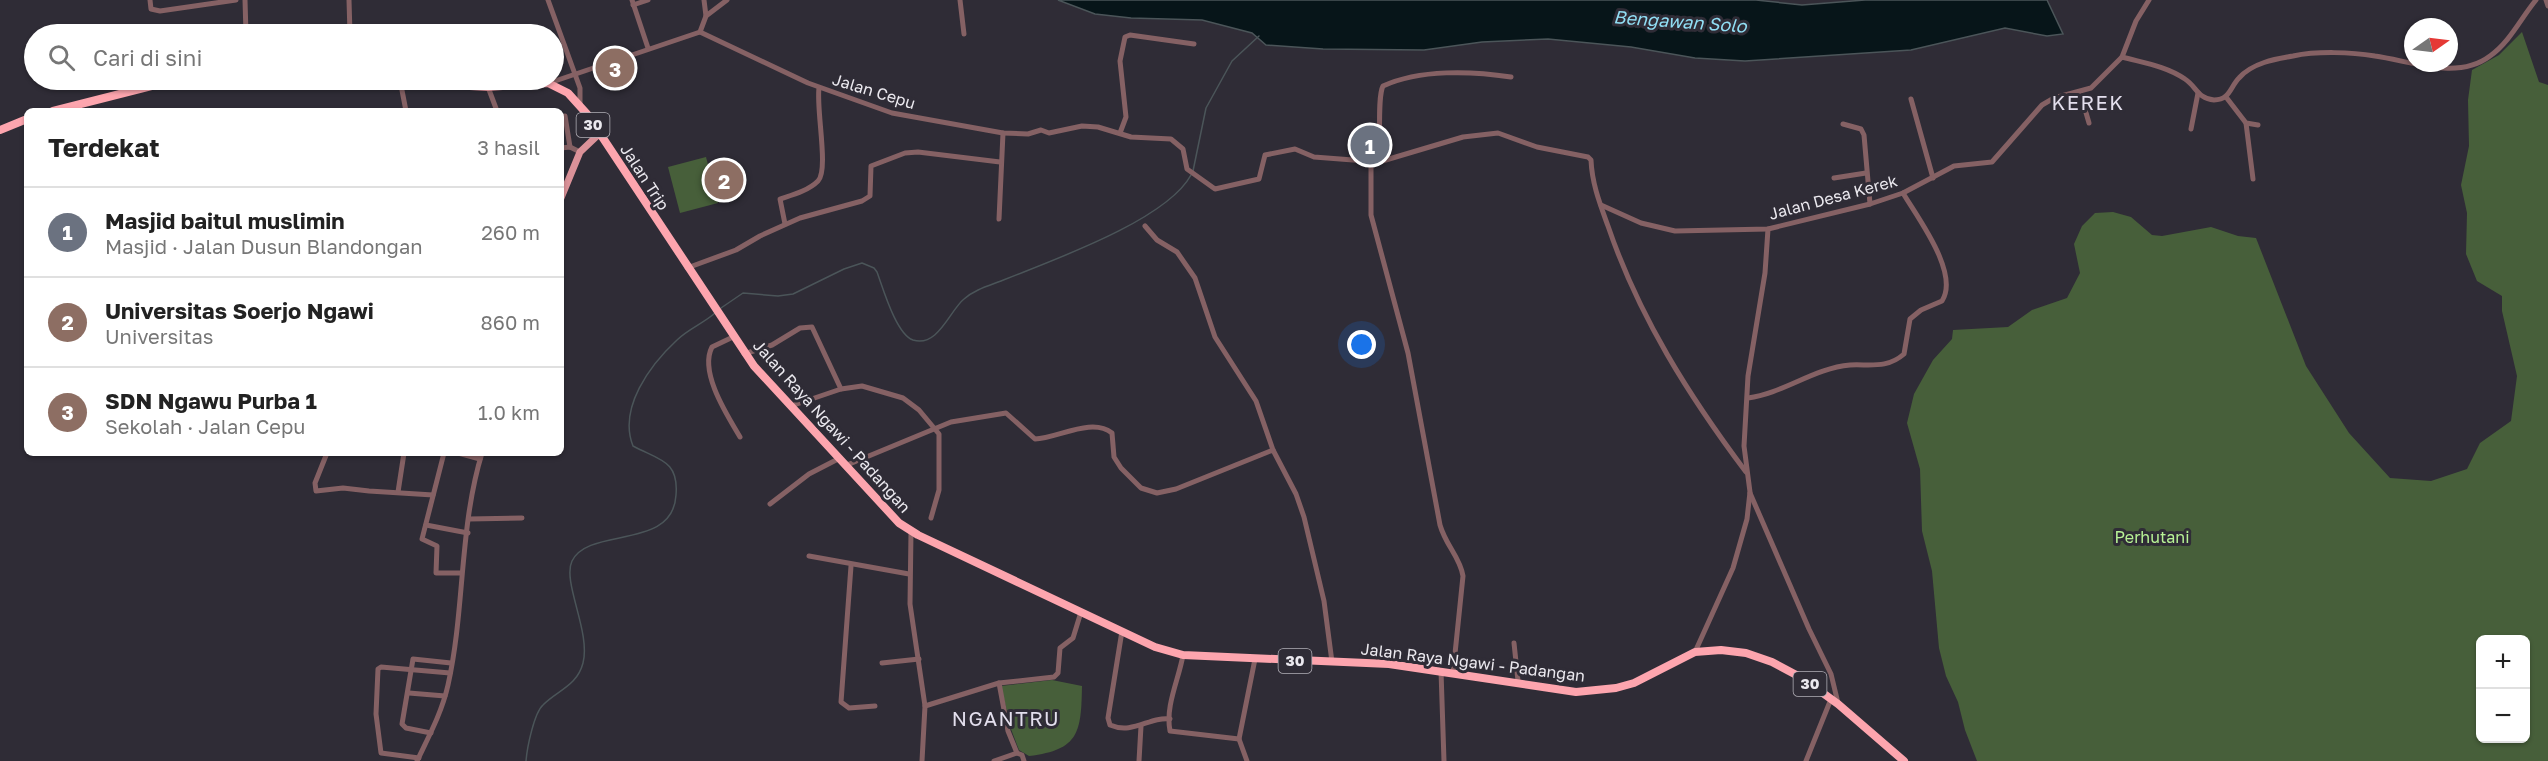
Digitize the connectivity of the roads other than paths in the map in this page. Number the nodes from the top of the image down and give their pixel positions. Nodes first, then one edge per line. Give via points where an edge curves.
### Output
1 (150, 0) edge
2 (236, 0) edge
3 (245, 0) edge
4 (349, 0) edge
5 (548, 0) edge
6 (648, 0) edge
7 (704, 0) edge
8 (727, 0) edge
9 (960, 0) edge
10 (2149, 0) edge
11 (2536, 0) edge
12 (2546, 0) edge
13 (632, 2) edge
14 (2548, 6) edge
15 (706, 16) junction
16 (246, 24) edge
17 (350, 24) edge
18 (557, 24) edge
19 (700, 32) junction
20 (964, 34) dead end
21 (1194, 44) dead end
22 (564, 45) edge
23 (648, 48) junction
24 (2122, 57) junction
25 (574, 73) junction
26 (564, 77) edge
27 (1511, 77) dead end
28 (819, 88) junction
29 (136, 90) edge
30 (403, 90) edge
31 (489, 90) edge
32 (562, 90) edge
33 (2080, 92) junction
34 (2198, 93) junction
35 (2226, 97) junction
36 (1911, 99) dead end
37 (580, 105) junction
38 (65, 108) edge
39 (406, 108) edge
40 (496, 108) edge
41 (565, 116) dead end
42 (24, 120) edge
43 (2089, 123) dead end
44 (2246, 123) junction
45 (1843, 124) dead end
46 (2258, 125) dead end
47 (2191, 129) dead end
48 (0, 130) edge
49 (1002, 133) junction
50 (598, 134) junction
51 (1119, 134) junction
52 (570, 147) junction
53 (564, 148) edge
54 (580, 152) junction
55 (1371, 161) junction
56 (1000, 162) junction
57 (1379, 162) junction
58 (1866, 173) junction
59 (1834, 178) dead end
60 (1933, 178) junction
61 (2253, 179) dead end
62 (564, 191) edge
63 (1903, 193) junction
64 (1870, 204) junction
65 (1601, 205) junction
66 (999, 219) dead end
67 (785, 224) junction
68 (1145, 226) dead end
69 (1768, 229) junction
70 (687, 268) junction
71 (722, 320) joint
72 (733, 337) junction
73 (744, 354) junction
74 (841, 389) junction
75 (1748, 398) junction
76 (791, 406) junction
77 (934, 429) junction
78 (740, 437) dead end
79 (1273, 450) junction
80 (326, 456) edge
81 (404, 456) edge
82 (443, 456) edge
83 (481, 456) edge
84 (840, 458) junction
85 (847, 465) junction
86 (1746, 472) junction
87 (398, 492) junction
88 (1750, 492) junction
89 (433, 495) junction
90 (770, 504) dead end
91 (522, 518) dead end
92 (931, 518) dead end
93 (469, 519) junction
94 (426, 525) junction
95 (911, 532) junction
96 (468, 533) junction
97 (809, 556) dead end
98 (851, 566) junction
99 (461, 573) junction
100 (909, 574) junction
101 (1081, 611) junction
102 (1122, 631) junction
103 (1514, 643) dead end
104 (1695, 652) junction
105 (1184, 655) junction
106 (919, 659) junction
107 (1255, 659) junction
108 (1332, 662) junction
109 (451, 663) junction
110 (882, 663) dead end
111 (412, 669) junction
112 (1441, 671) junction
113 (450, 673) junction
114 (1453, 673) junction
115 (1518, 681) junction
116 (999, 683) junction
117 (409, 693) junction
118 (445, 696) junction
119 (1834, 701) junction
120 (875, 706) dead end
121 (925, 706) junction
122 (1170, 720) junction
123 (1141, 726) junction
124 (431, 733) junction
125 (1239, 739) junction
126 (1017, 753) junction
127 (418, 759) edge
128 (922, 761) edge
129 (994, 761) edge
130 (1024, 761) edge
131 (1139, 761) edge
132 (1247, 761) edge
133 (1444, 761) edge
134 (1806, 761) edge
135 (1904, 761) edge

1 - 2 street via 151,9 160,11
3 - 16 street
4 - 17 street
5 - 18 street
6 - 13 street
7 - 15 street
8 - 15 street
9 - 20 street
10 - 24 street, Jalan Desa Kerek
11 - 35 street via 2491,56 2481,61 2450,68 2367,55 2292,56 2247,71
12 - 14 street
13 - 23 street
15 - 19 street
19 - 23 street
19 - 28 street, Jalan Cepu
21 - 51 street via 1125,37 1120,61 1126,117
22 - 25 street
23 - 25 street
24 - 33 street, Jalan Desa Kerek via 2097,85
24 - 34 street via 2160,66 2185,79
25 - 26 street
25 - 37 street via 582,94
27 - 57 street via 1478,73 1417,76 1383,86
28 - 49 street, Jalan Cepu via 892,113
28 - 67 street via 817,112 824,171 818,182 780,199
29 - 38 highway
30 - 39 street
31 - 40 street
32 - 37 highway, Jalan Trip / 30
33 - 43 street
33 - 60 street, Jalan Desa Kerek via 2042,105 1992,162 1954,166
34 - 35 street via 2210,100
34 - 47 street
35 - 44 street
36 - 60 street
37 - 50 highway, Jalan Trip / 30
41 - 52 street
42 - 48 highway
44 - 46 street
44 - 61 street
45 - 58 street via 1861,129 1864,135
49 - 51 street, Jalan Cepu via 1028,135 1082,126
49 - 56 street
50 - 54 main road
50 - 70 highway, Jalan Trip / 30
51 - 55 street, Jalan Cepu via 1174,140 1184,152 1187,169 1217,189 1258,180 1265,155 1292,149 1314,157
52 - 53 street
52 - 54 street
54 - 62 main road
55 - 57 street
55 - 114 street via 1369,200 1376,239 1408,353 1440,525 1445,543 1461,564 1463,576
56 - 66 street
56 - 67 street via 905,153 871,166 870,196 866,199
57 - 65 street via 1464,137 1502,133 1537,147 1588,157
58 - 59 street
58 - 64 street
60 - 63 street, Jalan Desa Kerek
63 - 64 street, Jalan Desa Kerek
63 - 75 street via 1935,244 1947,286 1942,301 1921,309 1910,320 1904,354 1894,362 1815,373 1779,390
64 - 69 street, Jalan Desa Kerek
65 - 69 street, Jalan Desa Kerek via 1641,223 1675,231
65 - 86 street via 1625,277 1663,348 1701,412
67 - 70 street via 743,247
68 - 79 street via 1157,240 1177,252 1195,278 1211,330 1251,391
69 - 75 street
70 - 71 highway, Jalan Trip / 30
71 - 72 highway, Jalan Raya Ngawi - Padangan / 30
72 - 73 highway, Jalan Raya Ngawi - Padangan / 30
72 - 78 street via 712,347 709,359 714,390
73 - 74 street via 772,345 800,328 812,327
73 - 76 highway, Jalan Raya Ngawi - Padangan / 30
74 - 76 street
74 - 77 street via 861,386 903,398
75 - 86 street
76 - 84 highway, Jalan Raya Ngawi - Padangan / 30
77 - 79 street via 962,419 1006,413 1035,439 1076,429 1107,429 1112,433 1114,457 1120,468 1141,488 1157,493
77 - 85 street
77 - 92 street via 940,439 939,490
79 - 108 street via 1304,517 1327,618
80 - 87 street via 315,483 316,491 343,488
81 - 87 street
82 - 89 street
83 - 93 street
84 - 85 highway, Jalan Raya Ngawi - Padangan / 30
84 - 90 street via 808,474
85 - 95 highway, Jalan Raya Ngawi - Padangan / 30
86 - 88 street
87 - 89 street
88 - 104 street via 1740,550
88 - 119 street via 1831,674
89 - 94 street
91 - 93 street
93 - 96 street
94 - 96 street
94 - 99 street via 423,541 438,547 435,572
95 - 100 street
95 - 101 highway, Jalan Raya Ngawi - Padangan / 30
96 - 99 street
97 - 98 street
98 - 100 street
98 - 120 street via 841,702 849,708
99 - 109 street
100 - 106 street via 912,629
101 - 102 highway, Jalan Raya Ngawi - Padangan / 30
101 - 116 street via 1073,638 1060,648 1058,673 1054,677
102 - 105 highway, Jalan Raya Ngawi - Padangan / 30
102 - 123 street via 1109,723 1115,727
103 - 115 street
104 - 115 highway, Jalan Raya Ngawi - Padangan / 30 via 1616,688 1576,692
104 - 119 highway, Jalan Raya Ngawi - Padangan / 30 via 1721,650 1758,656 1791,672
105 - 107 highway, Jalan Raya Ngawi - Padangan / 30
105 - 122 street via 1174,684
106 - 110 street
106 - 121 street
107 - 108 highway, Jalan Raya Ngawi - Padangan / 30
107 - 125 street
108 - 112 highway, Jalan Raya Ngawi - Padangan / 30
109 - 111 street via 414,658
109 - 113 street
111 - 113 street
111 - 117 street
111 - 127 street via 379,668 376,714 381,753
112 - 114 highway, Jalan Raya Ngawi - Padangan / 30
112 - 133 street
113 - 118 street
114 - 115 highway, Jalan Raya Ngawi - Padangan / 30
116 - 121 street
116 - 126 street via 1008,731
117 - 118 street
117 - 124 street via 403,726
118 - 124 street
119 - 134 street
119 - 135 highway, Jalan Raya Ngawi - Padangan / 30
121 - 128 street
122 - 123 street via 1156,718
122 - 125 street via 1172,733
123 - 131 street
124 - 127 street
125 - 132 street
126 - 129 street
126 - 130 street

